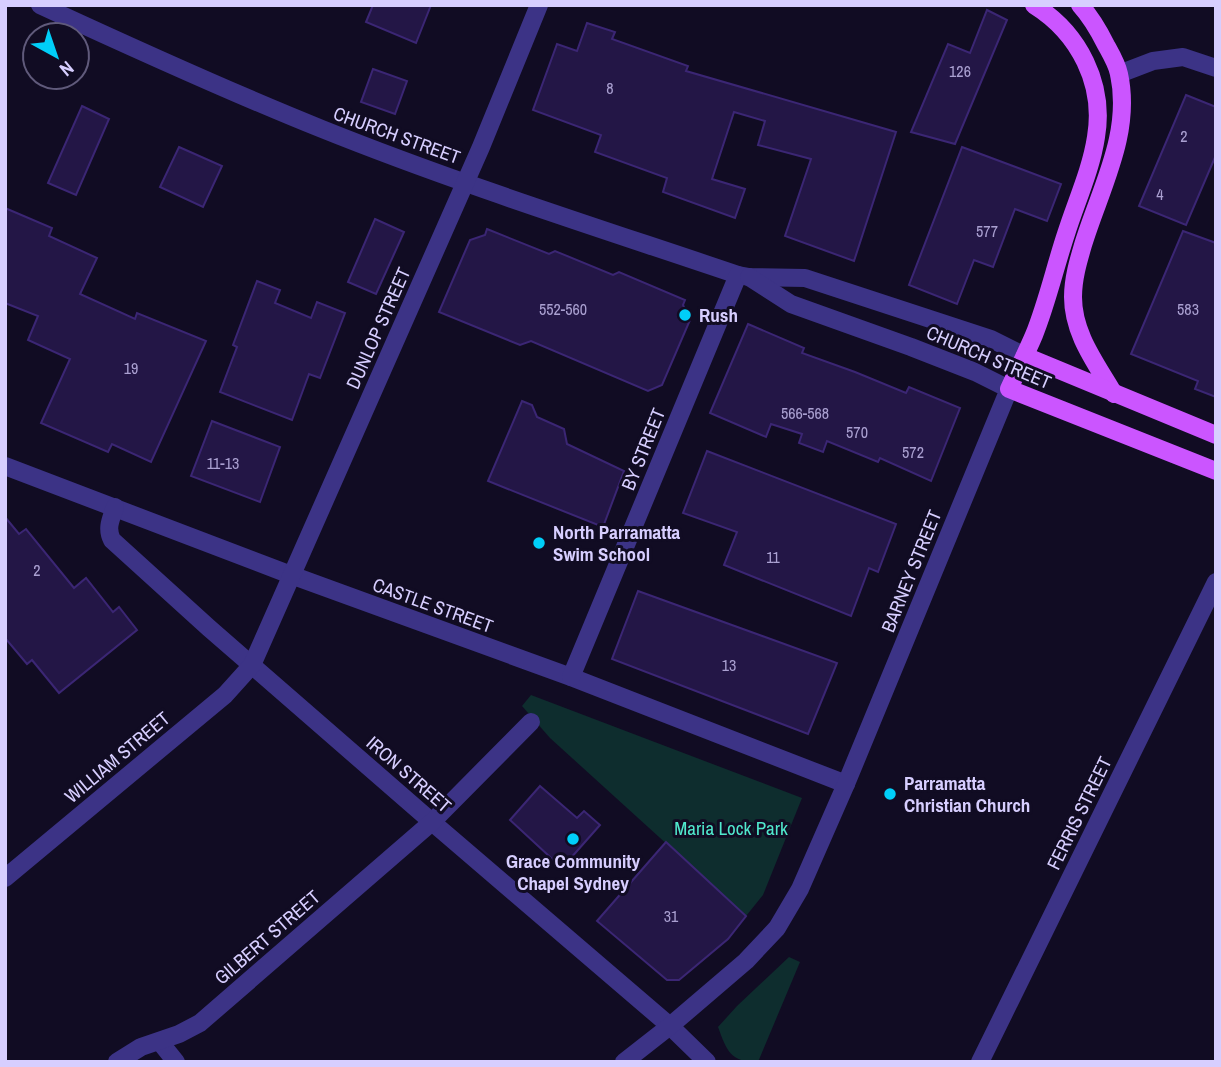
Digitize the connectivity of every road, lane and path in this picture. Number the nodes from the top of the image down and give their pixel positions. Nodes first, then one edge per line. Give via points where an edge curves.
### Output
1 (40, 5) edge
2 (539, 5) edge
3 (1034, 5) edge
4 (1080, 5) edge
5 (1209, 66) edge
6 (1119, 74) junction
7 (466, 183) junction
8 (743, 276) junction
9 (1025, 356) junction
10 (1009, 389) junction
11 (1114, 394) junction
12 (1216, 435) edge
13 (5, 466) edge
14 (1216, 471) edge
15 (115, 507) junction
16 (291, 575) junction
17 (1216, 582) edge
18 (252, 665) junction
19 (571, 677) junction
20 (531, 722) dead end
21 (846, 784) junction
22 (432, 822) junction
23 (5, 878) edge
24 (670, 1026) junction
25 (160, 1042) junction
26 (117, 1062) edge
27 (176, 1062) edge
28 (624, 1062) edge
29 (707, 1062) edge
30 (980, 1062) edge

1 - 7 street, CHURCH STREET via 255,102
2 - 7 street, DUNLOP STREET
3 - 9 main road, BARNEY STREET via 1070,36 1090,69 1098,109 1092,157
4 - 6 main road via 1100,33
5 - 6 street via 1183,57 1167,58
6 - 11 main road via 1122,117 1116,149 1077,264 1073,299 1081,338
7 - 8 street, CHURCH STREET
7 - 16 street, DUNLOP STREET
8 - 9 street, CHURCH STREET via 805,278 991,339
8 - 10 street, CHURCH STREET via 791,304 911,347
8 - 19 street, BY STREET
9 - 10 main road, BARNEY STREET
9 - 11 main road, CHURCH STREET
10 - 14 main road, CHURCH STREET
10 - 21 street, BARNEY STREET
11 - 12 main road, CHURCH STREET
13 - 15 street, CASTLE STREET
15 - 16 street, CASTLE STREET
15 - 18 street, IRON STREET via 108,533 112,540
16 - 18 street, DUNLOP STREET
16 - 19 street, CASTLE STREET
17 - 30 street, FERRIS STREET
18 - 22 street, IRON STREET
18 - 23 street, WILLIAM STREET via 225,695
19 - 21 street, CASTLE STREET
20 - 22 street
21 - 24 street, BARNEY STREET via 800,889 776,928 746,961
22 - 24 street, IRON STREET
22 - 25 street, GILBERT STREET via 200,1023
24 - 28 street, BARNEY STREET
24 - 29 street, IRON STREET
25 - 26 street, GILBERT STREET
25 - 27 street

